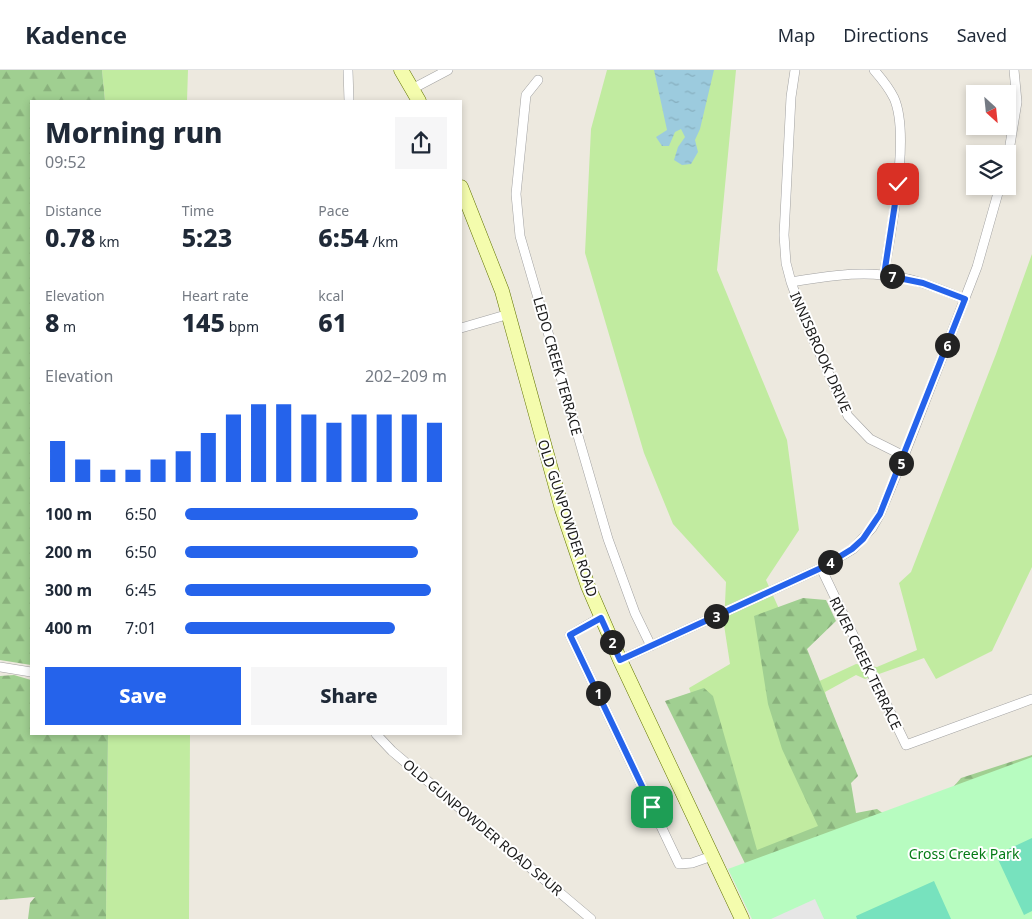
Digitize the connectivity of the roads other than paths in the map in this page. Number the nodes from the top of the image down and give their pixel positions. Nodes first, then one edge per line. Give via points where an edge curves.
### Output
1 (348, 70) edge
2 (401, 70) edge
3 (448, 70) edge
4 (795, 70) edge
5 (874, 70) edge
6 (1014, 70) edge
7 (538, 80) dead end
8 (412, 89) junction
9 (349, 100) edge
10 (418, 100) edge
11 (1010, 145) edge
12 (462, 189) edge
13 (997, 195) edge
14 (884, 275) junction
15 (791, 282) junction
16 (965, 299) junction
17 (509, 314) junction
18 (462, 328) edge
19 (904, 456) junction
20 (821, 568) junction
21 (601, 618) junction
22 (651, 646) junction
23 (620, 660) junction
24 (0, 667) edge
25 (30, 672) edge
26 (1032, 698) edge
27 (377, 735) edge
28 (712, 856) junction
29 (591, 919) edge
30 (742, 919) edge

1 - 9 street
2 - 8 main road
3 - 8 street
4 - 15 street, INNISBROOK DRIVE via 784,235
5 - 14 street via 894,99 900,124 898,184
6 - 11 street via 1017,102
7 - 22 street, LEDO CREEK TERRACE via 526,96 516,194 520,236 608,539 635,614
8 - 10 main road
12 - 17 main road, OLD GUNPOWDER ROAD
13 - 16 street
14 - 15 street via 841,275
14 - 16 street via 923,283
15 - 19 street, INNISBROOK DRIVE via 848,416 870,439
16 - 19 street
17 - 18 street
17 - 21 main road, OLD GUNPOWDER ROAD via 562,509
19 - 20 street via 872,528 852,549
20 - 22 street
20 - 26 street, RIVER CREEK TERRACE via 906,745
21 - 23 main road, OLD GUNPOWDER ROAD
21 - 28 street via 570,635 574,644 679,864
22 - 23 street
23 - 28 main road, OLD GUNPOWDER ROAD
24 - 25 street
27 - 29 street, OLD GUNPOWDER ROAD SPUR
28 - 30 main road, OLD GUNPOWDER ROAD

